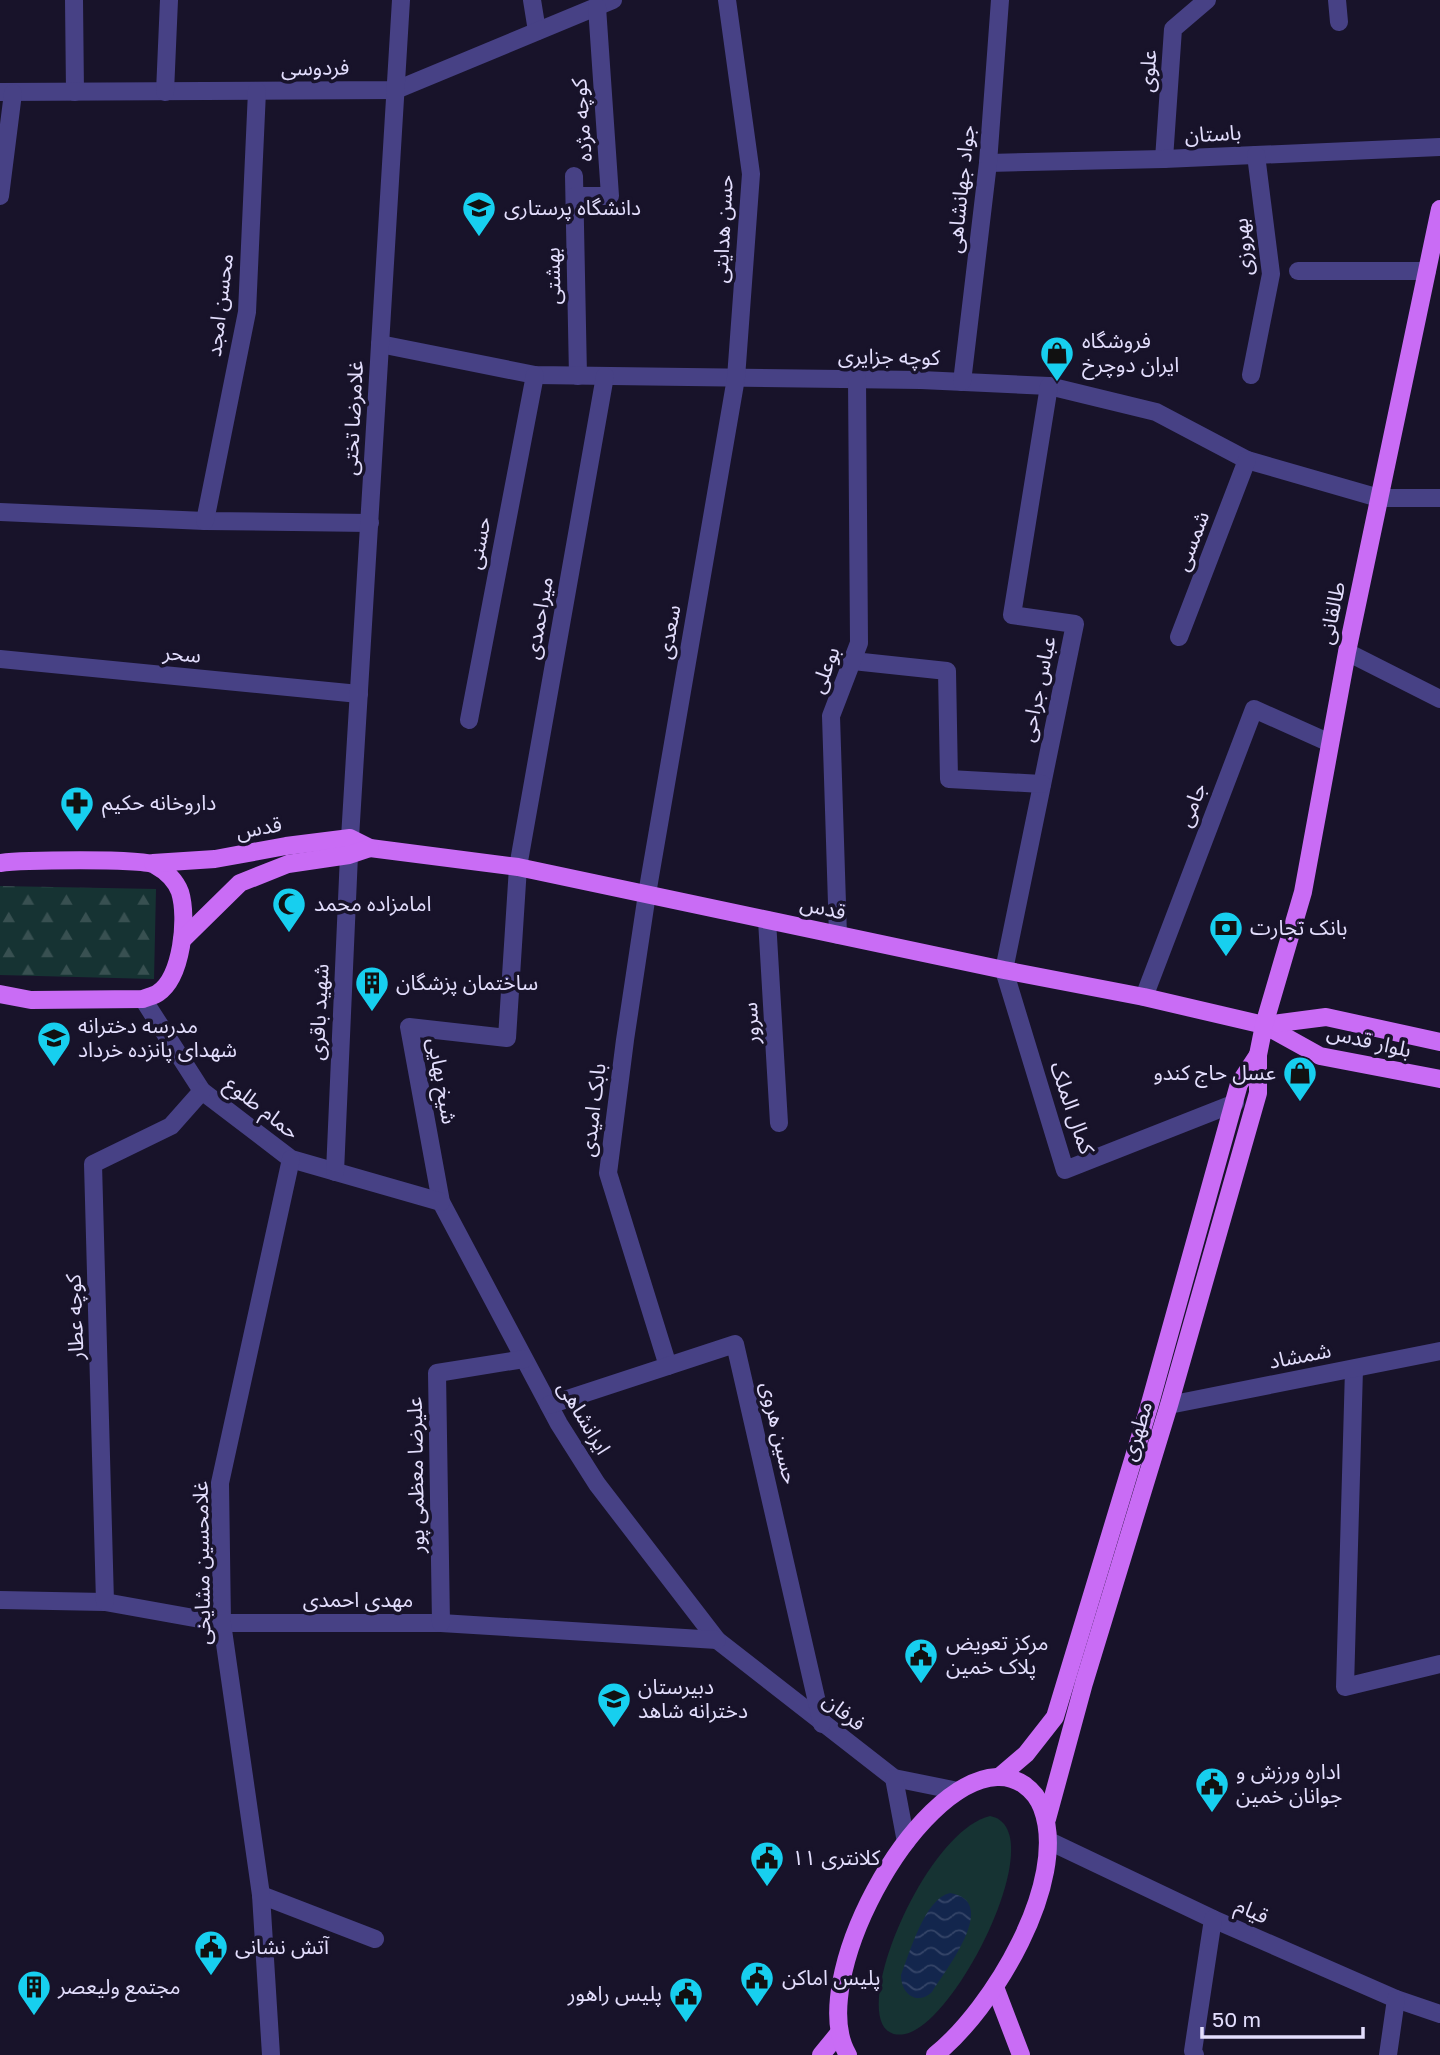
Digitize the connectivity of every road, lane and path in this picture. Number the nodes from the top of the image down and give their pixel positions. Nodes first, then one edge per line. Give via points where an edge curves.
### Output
1 (74, 0) edge
2 (169, 0) edge
3 (401, 0) edge
4 (532, 0) edge
5 (727, 0) edge
6 (1000, 0) edge
7 (1207, 0) edge
8 (1337, 0) edge
9 (605, 3) edge
10 (1339, 22) dead end
11 (537, 31) junction
12 (396, 90) junction
13 (257, 91) junction
14 (7, 92) edge
15 (75, 92) junction
16 (164, 92) junction
17 (1440, 146) edge
18 (1256, 155) junction
19 (1164, 159) junction
20 (988, 163) junction
21 (574, 176) dead end
22 (0, 196) edge
23 (575, 196) junction
24 (1440, 209) edge
25 (1298, 271) dead end
26 (1427, 271) junction
27 (380, 344) junction
28 (535, 375) junction
29 (1251, 375) dead end
30 (578, 376) junction
31 (605, 376) junction
32 (736, 378) junction
33 (857, 379) junction
34 (962, 382) junction
35 (1049, 386) junction
36 (1247, 460) junction
37 (1379, 498) junction
38 (1440, 498) edge
39 (0, 512) edge
40 (205, 521) junction
41 (370, 523) junction
42 (1179, 637) dead end
43 (1347, 652) junction
44 (0, 659) edge
45 (853, 661) junction
46 (359, 694) junction
47 (1440, 699) edge
48 (469, 720) dead end
49 (1330, 743) junction
50 (1042, 785) junction
51 (350, 847) junction
52 (0, 863) edge
53 (153, 863) junction
54 (518, 867) junction
55 (647, 894) junction
56 (767, 920) junction
57 (838, 935) junction
58 (182, 940) junction
59 (1004, 970) junction
60 (0, 994) edge
61 (1144, 997) junction
62 (143, 999) junction
63 (1264, 1025) junction
64 (1440, 1042) edge
65 (1258, 1055) junction
66 (1440, 1079) edge
67 (202, 1091) junction
68 (1235, 1102) junction
69 (779, 1123) dead end
70 (291, 1159) junction
71 (335, 1172) junction
72 (441, 1202) junction
73 (1440, 1351) edge
74 (524, 1359) junction
75 (668, 1366) junction
76 (1354, 1369) junction
77 (549, 1405) junction
78 (1169, 1405) junction
79 (1149, 1407) junction
80 (0, 1600) edge
81 (105, 1602) junction
82 (222, 1623) junction
83 (441, 1623) junction
84 (717, 1640) junction
85 (1440, 1664) edge
86 (822, 1724) junction
87 (999, 1777) junction
88 (894, 1778) junction
89 (958, 1791) junction
90 (1047, 1819) junction
91 (1049, 1841) junction
92 (906, 1842) junction
93 (261, 1895) junction
94 (1213, 1919) junction
95 (375, 1939) dead end
96 (995, 1987) junction
97 (1396, 1999) junction
98 (1440, 2014) edge
99 (839, 2033) junction
100 (271, 2055) edge
101 (821, 2055) edge
102 (848, 2055) edge
103 (935, 2055) edge
104 (1021, 2055) edge
105 (1195, 2055) edge
106 (1388, 2055) edge

1 - 15 street
2 - 16 street
3 - 12 street, غلامرضا تختی
4 - 11 street
5 - 32 street, حسن هدایتی via 751,174
6 - 20 street, جواد جهانشاهی
7 - 19 street, علوی via 1173,29
8 - 10 street
9 - 11 street, فردوسی
9 - 23 street, کوچه مژده via 610,196
11 - 12 street, فردوسی
12 - 13 street, فردوسی
12 - 27 street, غلامرضا تختی
13 - 16 street, فردوسی
13 - 40 street, محسن امجد via 247,312
14 - 15 street, فردوسی
14 - 22 street
15 - 16 street, فردوسی
17 - 18 street, باستان
18 - 19 street, باستان
18 - 29 street, بهروزی via 1271,274
19 - 20 street, باستان
20 - 34 street, جواد جهانشاهی
21 - 23 street, بهشتی
23 - 30 street, بهشتی
24 - 26 main road, طالقانی
25 - 26 street
26 - 37 main road, طالقانی
27 - 28 street, کوچه جزایری
27 - 41 street, غلامرضا تختی
28 - 30 street, کوچه جزایری
28 - 48 street, حسنی
30 - 31 street, کوچه جزایری
31 - 32 street, کوچه جزایری
31 - 54 street, میراحمدی
32 - 33 street, کوچه جزایری
32 - 55 street, سعدی
33 - 34 street, کوچه جزایری
33 - 45 street, بوعلی via 859,643
34 - 35 street, کوچه جزایری
35 - 36 street, کوچه جزایری via 1156,412
35 - 50 street, عباس جراحی via 1012,615 1075,624
36 - 37 street, کوچه جزایری
36 - 42 street, شمسی
37 - 38 street, کوچه جزایری
37 - 43 main road, طالقانی
39 - 40 street
40 - 41 street
41 - 46 street, غلامرضا تختی
43 - 47 street
43 - 49 main road, طالقانی
44 - 46 street, سحر
45 - 50 street via 947,671 949,779
45 - 57 street, بوعلی via 831,716
46 - 51 street, غلامرضا تختی
49 - 61 street, جامی via 1254,709
49 - 63 main road, طالقانی via 1303,892
50 - 59 street, عباس جراحی
51 - 53 main road, قدس via 286,846 215,859
51 - 54 main road, قدس
51 - 58 main road, قدس via 240,883
51 - 71 street, شهید باقری
52 - 53 main road, قدس
53 - 58 main road via 179,890
54 - 55 main road, قدس
54 - 72 street, شیخ بهایی via 507,1038 409,1027
55 - 56 main road, قدس
55 - 75 street, بابک امیدی via 608,1173
56 - 57 main road, قدس
56 - 69 street, سرور
57 - 59 main road, قدس
58 - 62 main road via 168,982
59 - 61 main road, قدس
59 - 68 street, کمال الملک via 1066,1170
60 - 62 main road via 32,1000
61 - 63 main road, قدس
62 - 67 street, حمام طلوع
63 - 64 main road, بلوار قدس via 1326,1017
63 - 65 main road, مطهری
63 - 66 main road, بلوار قدس via 1320,1056
65 - 68 main road, مطهری via 1239,1084
65 - 78 main road, مطهری via 1258,1093
67 - 70 street, حمام طلوع
67 - 81 street, کوچه عطار via 171,1126 93,1164
68 - 79 main road, مطهری
70 - 71 street, حمام طلوع
70 - 82 street, غلامحسین مشایخی via 220,1483
71 - 72 street, حمام طلوع
72 - 74 street, ایرانشاهی
73 - 76 street, شمشاد
74 - 77 street, ایرانشاهی
74 - 83 street, علیرضا معظمی پور via 437,1373
75 - 77 street, حسین هروی
75 - 86 street, حسین هروی via 735,1344
76 - 78 street, شمشاد
76 - 85 street via 1345,1687
77 - 84 street, ایرانشاهی via 597,1484
78 - 79 main road
78 - 90 main road, مطهری
79 - 87 main road, مطهری via 1055,1717 1026,1754
80 - 81 street, مهدی احمدی
81 - 82 street, مهدی احمدی
82 - 83 street, مهدی احمدی
82 - 93 street, غلامحسین مشایخی
83 - 84 street, مهدی احمدی
84 - 86 street, فرفان
86 - 88 street, فرفان
87 - 89 main road
87 - 90 main road via 1022,1782 1039,1799
88 - 89 street, فرفان
88 - 92 street
89 - 92 main road via 937,1806
90 - 91 main road
91 - 94 street, قیام
91 - 96 main road via 1033,1912
92 - 99 main road via 876,1889 852,1940 839,1989
93 - 95 street
93 - 100 street, غلامحسین مشایخی
94 - 97 street, قیام
94 - 105 street
96 - 103 main road via 963,2030
96 - 104 main road
97 - 98 street, قیام
97 - 106 street
99 - 101 main road
99 - 102 main road

